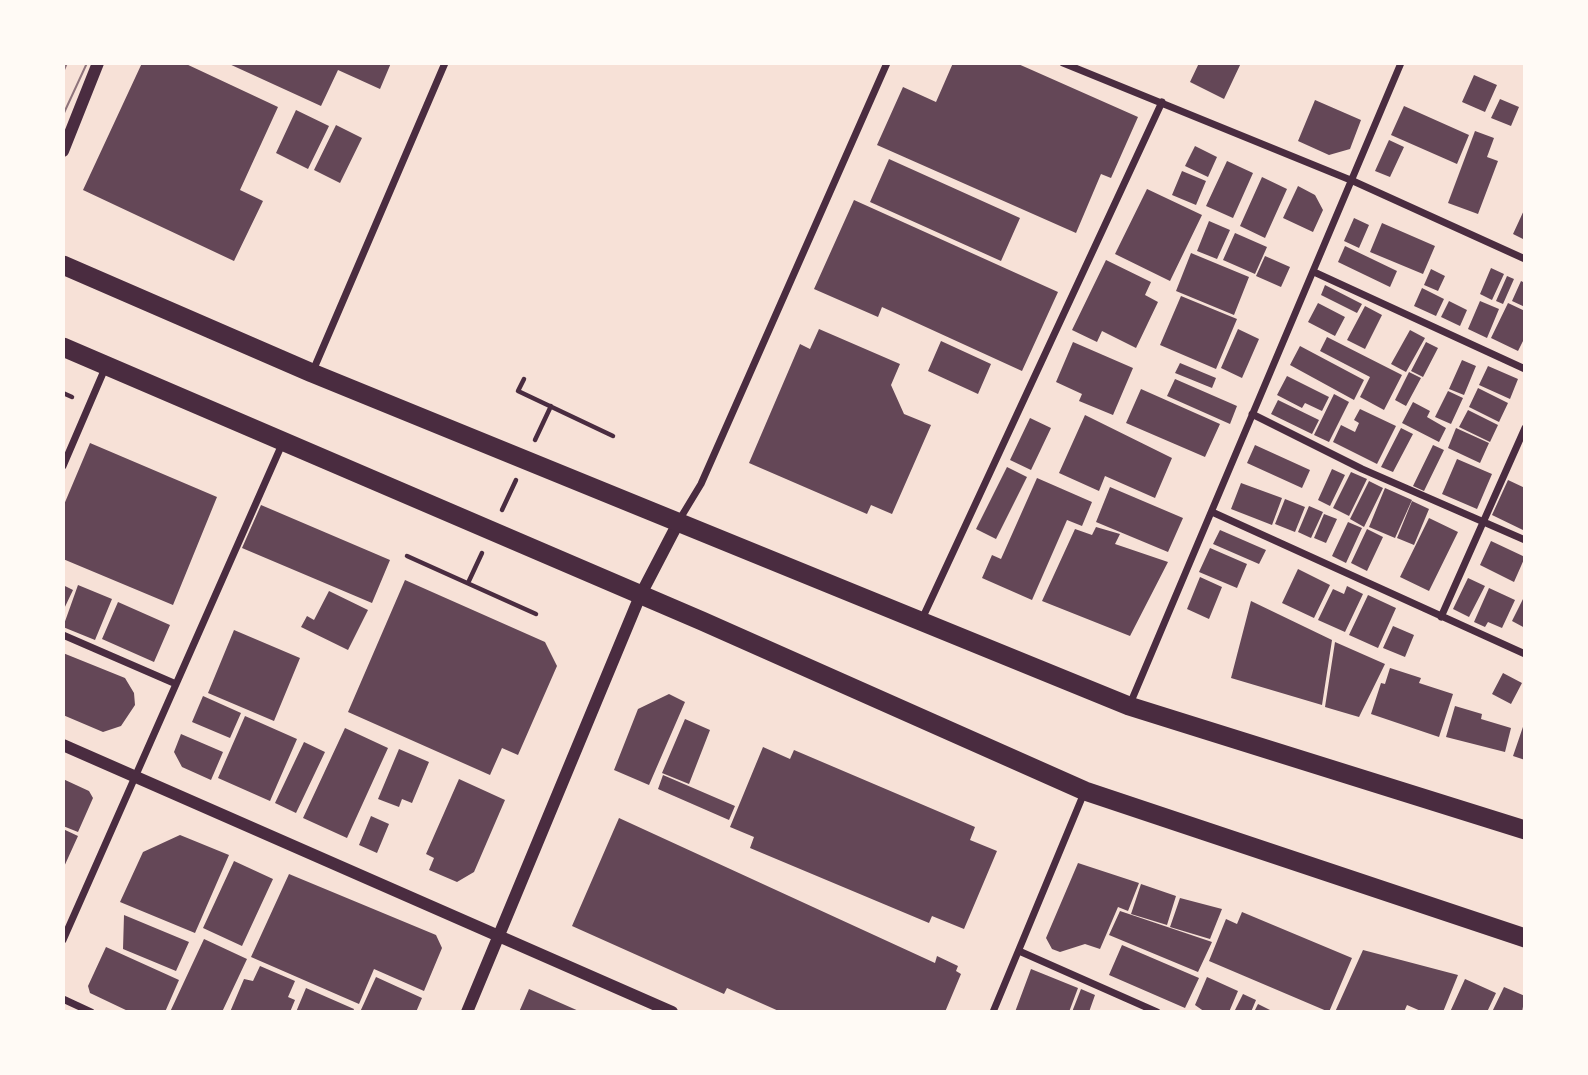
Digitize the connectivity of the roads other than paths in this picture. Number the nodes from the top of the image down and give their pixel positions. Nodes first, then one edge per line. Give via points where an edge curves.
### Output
1 (98, 63) edge
2 (445, 63) edge
3 (887, 63) edge
4 (1063, 63) edge
5 (1401, 63) edge
6 (1162, 102) junction
7 (63, 151) edge
8 (1353, 181) junction
9 (1525, 259) edge
10 (63, 265) edge
11 (1314, 272) junction
12 (63, 347) edge
13 (106, 366) junction
14 (1525, 369) edge
15 (312, 373) junction
16 (1252, 414) junction
17 (1525, 428) edge
18 (283, 441) junction
19 (63, 466) edge
20 (1212, 512) junction
21 (1482, 521) junction
22 (678, 523) junction
23 (1525, 540) edge
24 (640, 596) junction
25 (1441, 617) junction
26 (919, 623) junction
27 (63, 635) edge
28 (1525, 654) edge
29 (176, 684) junction
30 (1129, 706) junction
31 (63, 745) edge
32 (135, 776) junction
33 (1085, 791) junction
34 (1525, 830) edge
35 (499, 937) junction
36 (1525, 938) edge
37 (63, 940) edge
38 (1018, 951) junction
39 (63, 999) edge
40 (91, 1012) edge
41 (467, 1012) edge
42 (672, 1012) edge
43 (993, 1012) edge
44 (1157, 1012) edge

1 - 7 street
2 - 15 street
3 - 22 street via 701,484
4 - 6 street
5 - 8 street
6 - 8 street
6 - 26 street
8 - 9 street
8 - 11 street
10 - 15 highway
11 - 14 street
11 - 16 street
12 - 13 highway
13 - 18 highway
13 - 19 street
15 - 22 highway
16 - 20 street
16 - 21 street
17 - 21 street
18 - 24 highway
18 - 29 street
20 - 25 street
20 - 30 street
21 - 23 street
21 - 25 street
22 - 24 street
22 - 26 highway
24 - 33 highway
24 - 35 street
25 - 28 street
26 - 30 highway
27 - 29 street
29 - 32 street
30 - 34 highway
31 - 32 street
32 - 35 street
32 - 37 street
33 - 36 highway
33 - 38 street
35 - 41 street
35 - 42 street
38 - 43 street
38 - 44 street
39 - 40 street

